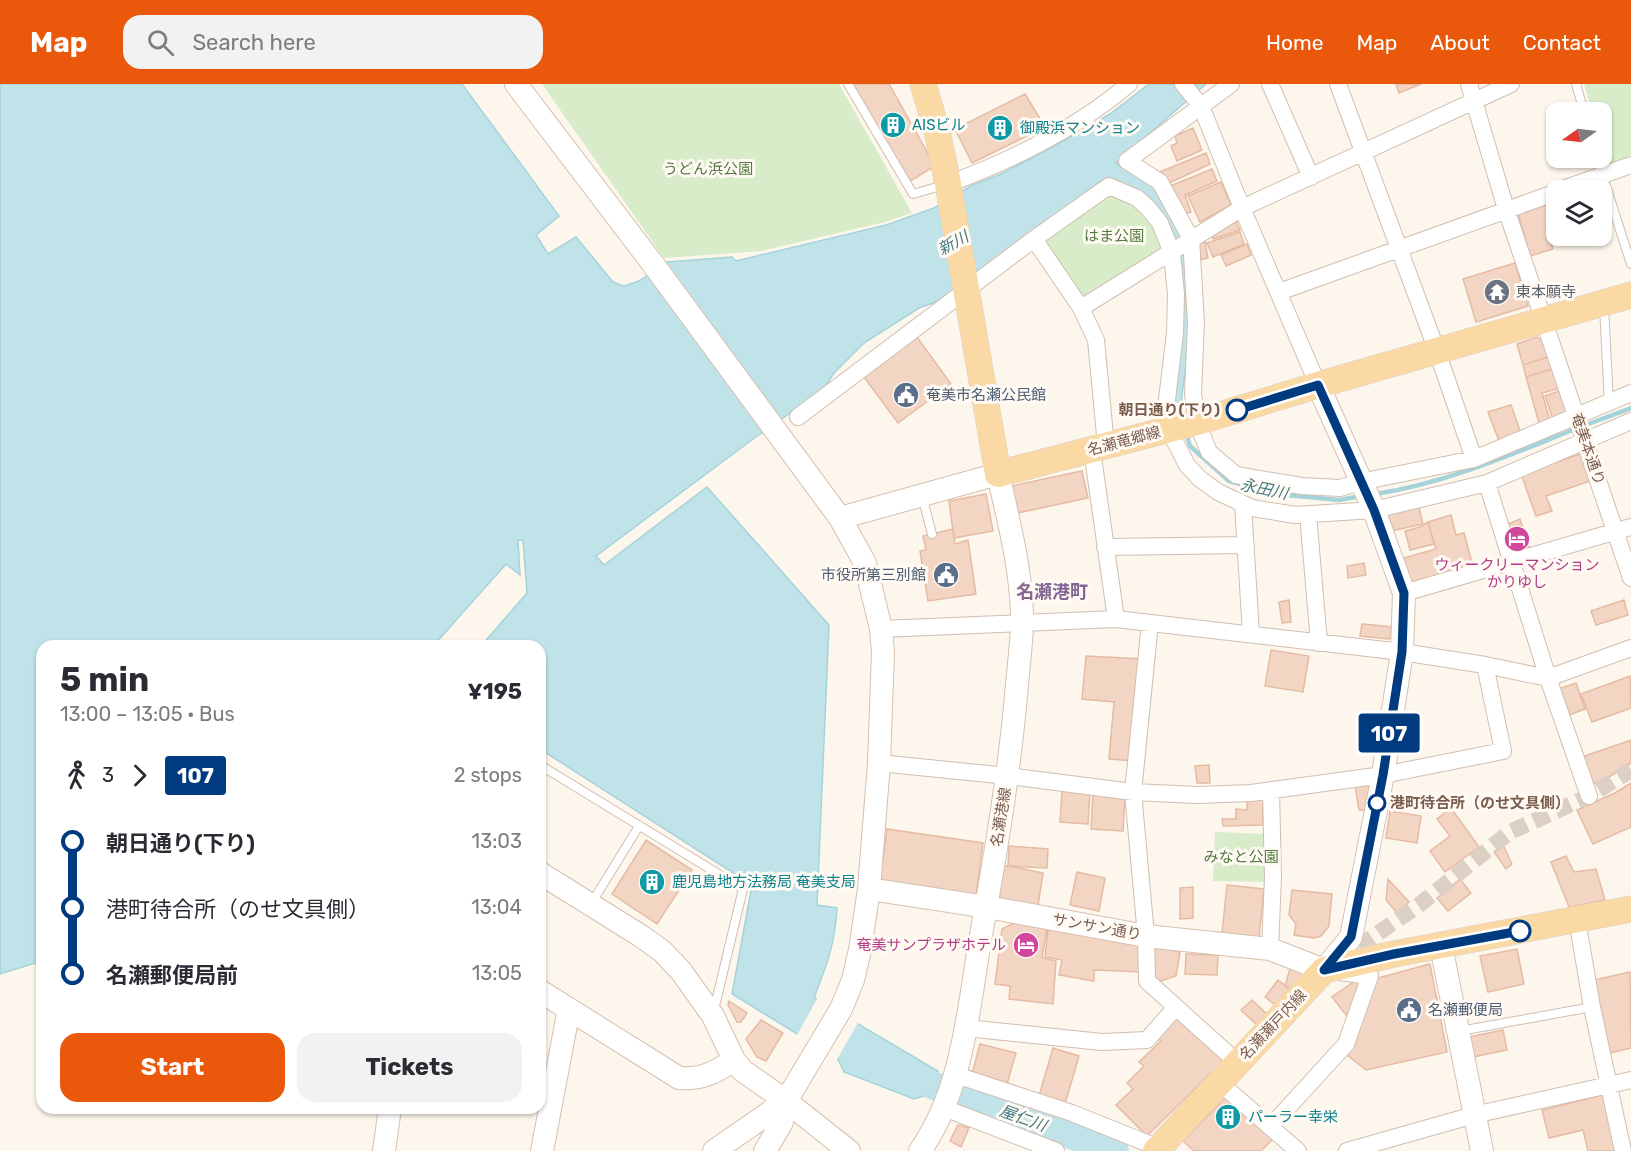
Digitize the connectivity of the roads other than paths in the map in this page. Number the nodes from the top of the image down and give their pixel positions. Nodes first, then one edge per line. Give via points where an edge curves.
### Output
1 (516, 84) edge
2 (849, 84) edge
3 (924, 84) edge
4 (1129, 84) edge
5 (1183, 84) edge
6 (1231, 84) edge
7 (1270, 84) edge
8 (1338, 84) edge
9 (1469, 84) edge
10 (1511, 84) edge
11 (1576, 84) edge
12 (1474, 100) junction
13 (1581, 102) edge
14 (1201, 106) junction
15 (1363, 153) junction
16 (1631, 165) edge
17 (1600, 168) edge
18 (1602, 176) junction
19 (1311, 177) junction
20 (1591, 180) edge
21 (948, 186) junction
22 (1546, 195) edge
23 (1242, 208) junction
24 (1506, 209) junction
25 (1035, 239) junction
26 (1191, 239) junction
27 (1399, 249) junction
28 (1172, 253) junction
29 (1631, 264) edge
30 (966, 288) junction
31 (1279, 292) junction
32 (1631, 295) edge
33 (1604, 303) junction
34 (1081, 308) junction
35 (1544, 320) junction
36 (1437, 351) junction
37 (1318, 385) junction
38 (1631, 393) edge
39 (1609, 403) junction
40 (1577, 415) junction
41 (798, 417) dead end
42 (1197, 422) junction
43 (1631, 422) edge
44 (1169, 430) junction
45 (1586, 442) junction
46 (1099, 448) junction
47 (1474, 459) junction
48 (998, 474) junction
49 (1360, 482) junction
50 (1487, 483) junction
51 (921, 495) junction
52 (1243, 504) junction
53 (1374, 510) junction
54 (1308, 514) junction
55 (840, 518) junction
56 (1624, 530) edge
57 (932, 534) dead end
58 (1246, 545) junction
59 (1105, 547) junction
60 (1512, 563) junction
61 (1631, 578) edge
62 (1404, 593) junction
63 (1116, 619) junction
64 (1150, 623) junction
65 (1022, 624) junction
66 (881, 630) junction
67 (1251, 634) junction
68 (1319, 643) junction
69 (1631, 648) edge
70 (1402, 652) junction
71 (1485, 665) junction
72 (1548, 678) junction
73 (879, 763) junction
74 (546, 769) edge
75 (1383, 775) junction
76 (1008, 776) junction
77 (1271, 790) junction
78 (1133, 792) junction
79 (1589, 796) dead end
80 (639, 826) junction
81 (546, 877) edge
82 (869, 889) junction
83 (591, 904) junction
84 (987, 907) junction
85 (1631, 909) edge
86 (1577, 920) junction
87 (1146, 936) junction
88 (1441, 946) junction
89 (1270, 949) junction
90 (1324, 970) junction
91 (546, 996) edge
92 (1592, 1007) junction
93 (1175, 1008) junction
94 (569, 1009) junction
95 (713, 1016) junction
96 (966, 1028) junction
97 (1458, 1031) junction
98 (734, 1060) junction
99 (1238, 1063) junction
100 (955, 1077) junction
101 (1631, 1080) edge
102 (1220, 1083) junction
103 (1610, 1085) junction
104 (945, 1105) junction
105 (784, 1112) junction
106 (389, 1114) edge
107 (1474, 1116) junction
108 (1270, 1127) junction
109 (1161, 1150) edge
110 (384, 1151) edge
111 (542, 1151) edge
112 (714, 1151) edge
113 (765, 1151) edge
114 (849, 1151) edge
115 (920, 1151) edge
116 (1056, 1151) edge
117 (1298, 1151) edge
118 (1347, 1151) edge
119 (1482, 1151) edge
120 (1623, 1151) edge

1 - 55 street
2 - 21 lane via 913,194
3 - 21 main road
4 - 21 street via 1102,108 1017,156
5 - 14 street
6 - 14 street
7 - 19 street
8 - 15 street
9 - 12 street, 奄美本通り
10 - 12 street
11 - 13 lane
12 - 15 street
12 - 24 street, 奄美本通り
14 - 23 street
14 - 26 street via 1127,161 1160,182
15 - 19 street
15 - 27 street
16 - 18 street
17 - 18 lane
18 - 20 street
18 - 29 lane
19 - 23 street
21 - 30 main road
22 - 24 street
23 - 26 street
23 - 31 street
24 - 27 street
24 - 35 street, 奄美本通り
25 - 28 street via 1109,186 1137,198 1148,208 1160,224
25 - 30 street
25 - 34 street
26 - 28 street
26 - 42 street via 1196,322 1193,394
27 - 31 street
27 - 36 street
28 - 34 street
28 - 44 street via 1176,303 1166,408
30 - 41 street
30 - 48 main road
31 - 37 street
32 - 33 main road, 名瀬竜郷線
33 - 35 main road, 名瀬竜郷線
33 - 39 lane
34 - 46 street via 1096,340
35 - 36 main road, 名瀬竜郷線
35 - 40 street, 奄美本通り
36 - 37 main road, 名瀬竜郷線
36 - 47 street
37 - 42 main road, 名瀬竜郷線
37 - 49 street
38 - 39 street
39 - 40 street
40 - 45 street, 奄美本通り
40 - 47 street
42 - 44 main road, 名瀬竜郷線
42 - 49 street via 1209,452 1236,475 1302,486 1340,488
43 - 45 street
44 - 46 main road, 名瀬竜郷線
44 - 52 street via 1187,465 1200,479
45 - 50 street
45 - 56 street, 奄美本通り
46 - 48 main road, 名瀬竜郷線
46 - 59 street
47 - 49 street
48 - 51 street
48 - 65 street, 名瀬港線 via 1018,567
49 - 53 street
50 - 53 street
50 - 60 street
51 - 55 street
51 - 57 lane
52 - 54 street
52 - 58 street
53 - 54 street
53 - 62 street
54 - 68 street
55 - 66 street via 865,563
56 - 60 street
56 - 61 street, 奄美本通り
58 - 59 street
58 - 67 street
59 - 63 street
60 - 62 street
60 - 72 street
62 - 70 street
63 - 64 street
63 - 65 street
64 - 67 street
64 - 78 street
65 - 66 street
65 - 76 street, 名瀬港線
66 - 73 street
67 - 68 street
68 - 70 street
69 - 72 street
70 - 71 street
70 - 75 street
71 - 72 street
71 - 75 street via 1503,751
72 - 79 street
73 - 76 street
73 - 82 street
74 - 80 lane
75 - 77 street
75 - 90 street via 1351,937
76 - 78 street
76 - 84 street, 名瀬港線
77 - 78 street via 1197,795
77 - 89 street
78 - 87 street
80 - 83 lane
80 - 95 lane via 743,889
81 - 83 street
82 - 84 street, サンサン通り
82 - 105 street via 860,950 842,1009
83 - 95 street via 663,951
84 - 87 street, サンサン通り
84 - 96 street, 名瀬港線
85 - 86 main road
86 - 88 main road
86 - 92 street
87 - 89 street, サンサン通り
87 - 93 street via 1147,981
88 - 90 main road
88 - 97 street
89 - 90 street, サンサン通り
90 - 99 main road, 名瀬瀬戸内線
90 - 108 street via 1370,976 1346,1044
91 - 94 street
92 - 97 lane
92 - 103 street
93 - 96 street via 1147,1040 1055,1039
93 - 99 street
94 - 98 street via 680,1078 712,1074
94 - 111 street
95 - 98 street
96 - 100 street, 名瀬港線
97 - 107 street
98 - 105 street
99 - 102 main road, 名瀬瀬戸内線
100 - 104 street, 名瀬港線
100 - 109 street via 1072,1113
101 - 103 street
102 - 108 street
102 - 109 main road, 名瀬瀬戸内線
103 - 107 street
103 - 120 street
104 - 115 street, 名瀬港線
104 - 116 street
105 - 112 street
105 - 113 street
105 - 114 street
106 - 110 street
107 - 118 street
107 - 119 street
108 - 117 street

